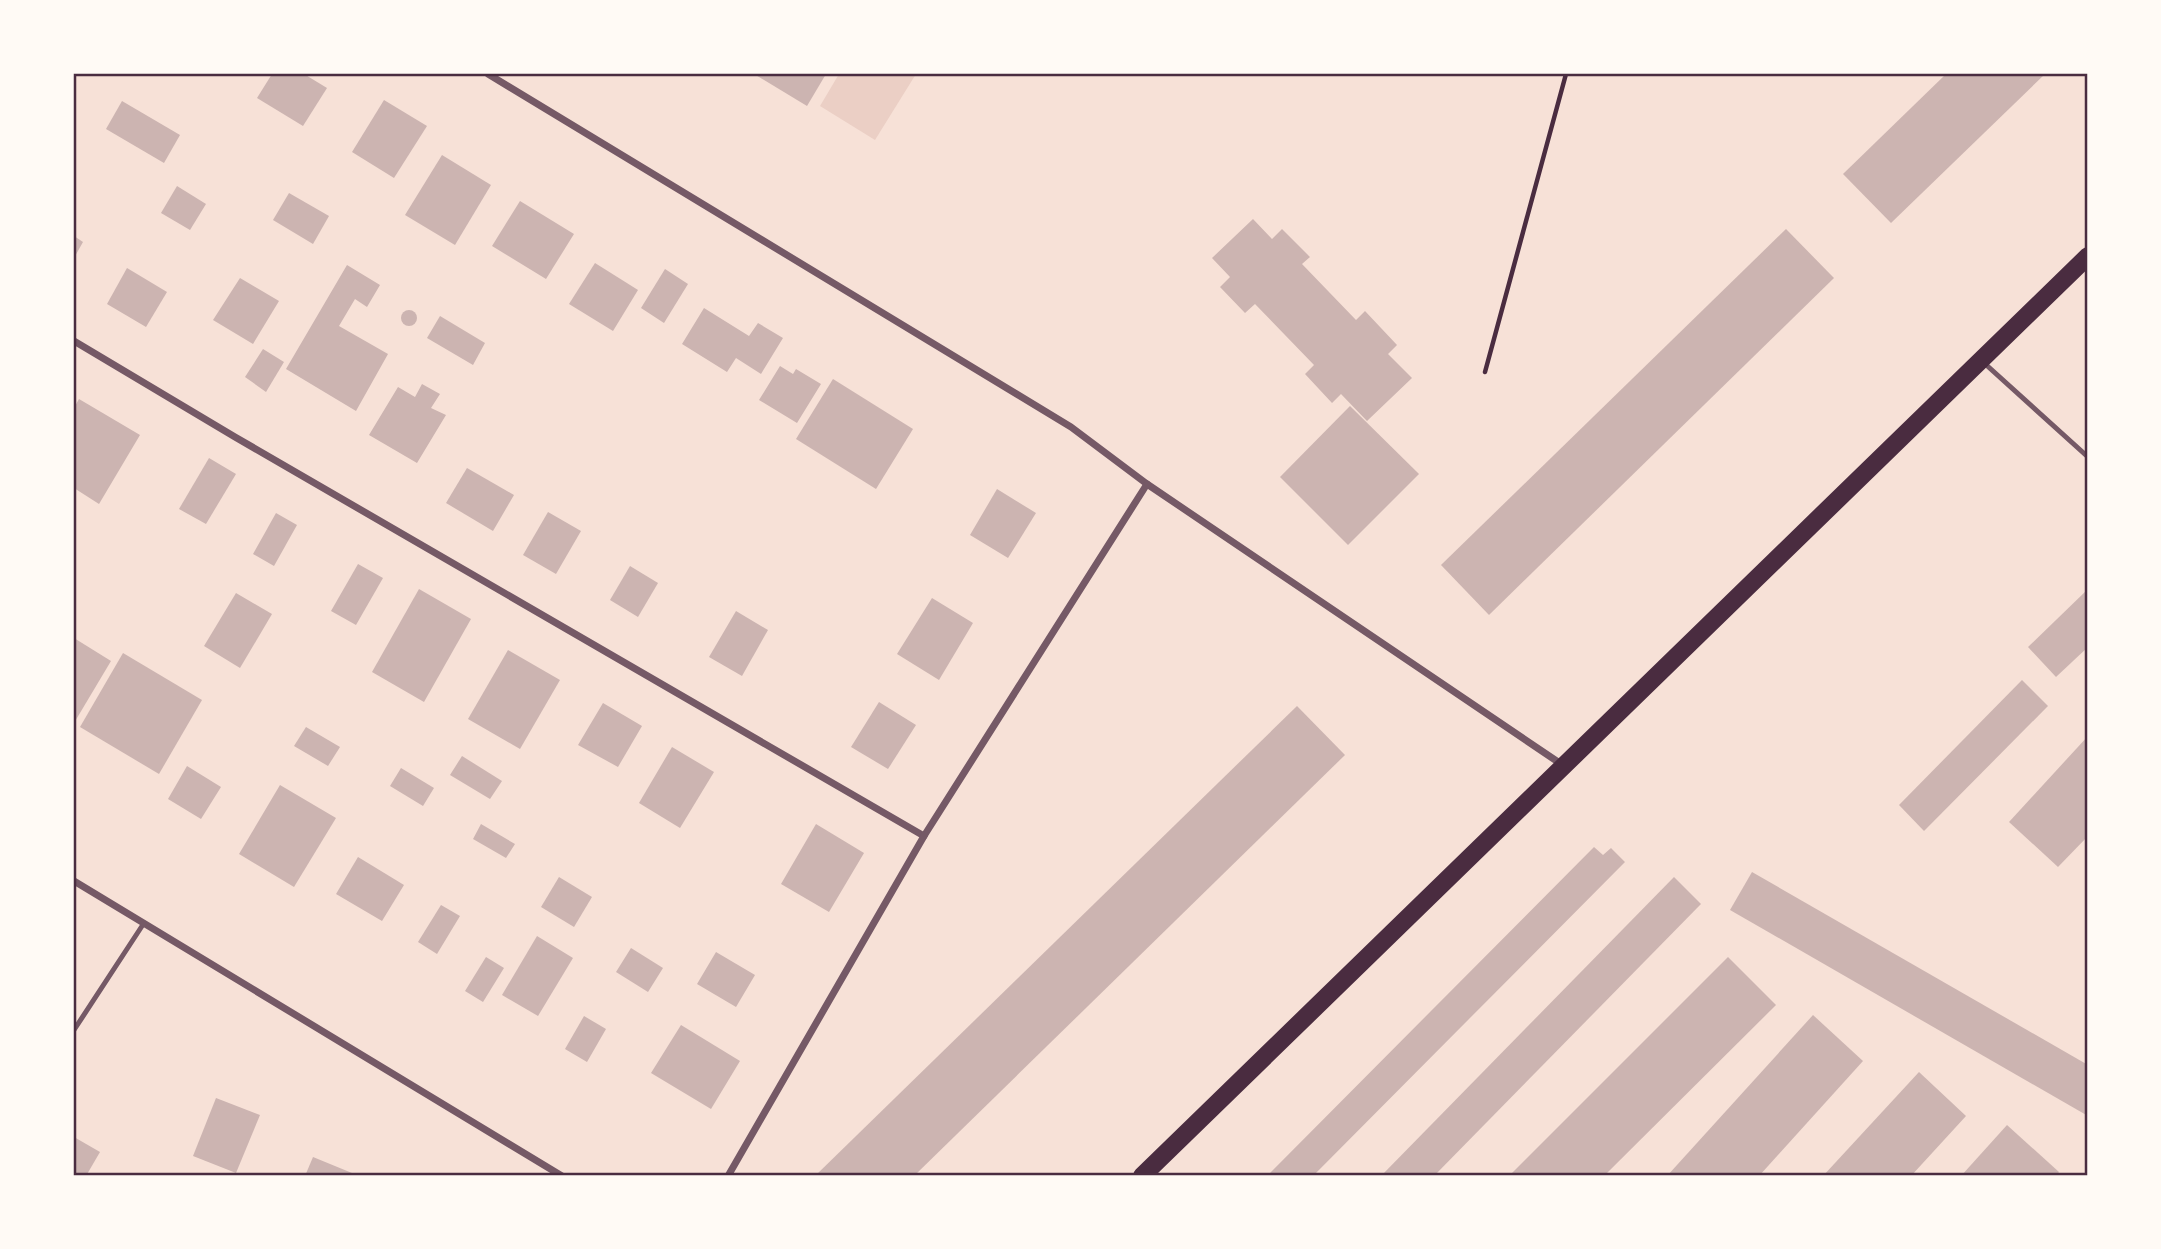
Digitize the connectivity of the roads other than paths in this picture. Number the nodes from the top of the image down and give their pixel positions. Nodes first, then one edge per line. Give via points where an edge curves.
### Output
1 (488, 74) edge
2 (2088, 256) edge
3 (74, 341) edge
4 (1981, 360) junction
5 (2088, 457) edge
6 (1147, 484) junction
7 (1564, 766) junction
8 (924, 836) junction
9 (74, 881) edge
10 (144, 923) junction
11 (74, 1030) edge
12 (562, 1175) edge
13 (728, 1175) edge
14 (1142, 1175) edge

1 - 6 street via 1071,427
2 - 4 main road
3 - 8 street
4 - 5 lane
4 - 7 main road
6 - 7 street
6 - 8 street
7 - 14 main road
8 - 13 street
9 - 10 street
10 - 11 lane
10 - 12 street

